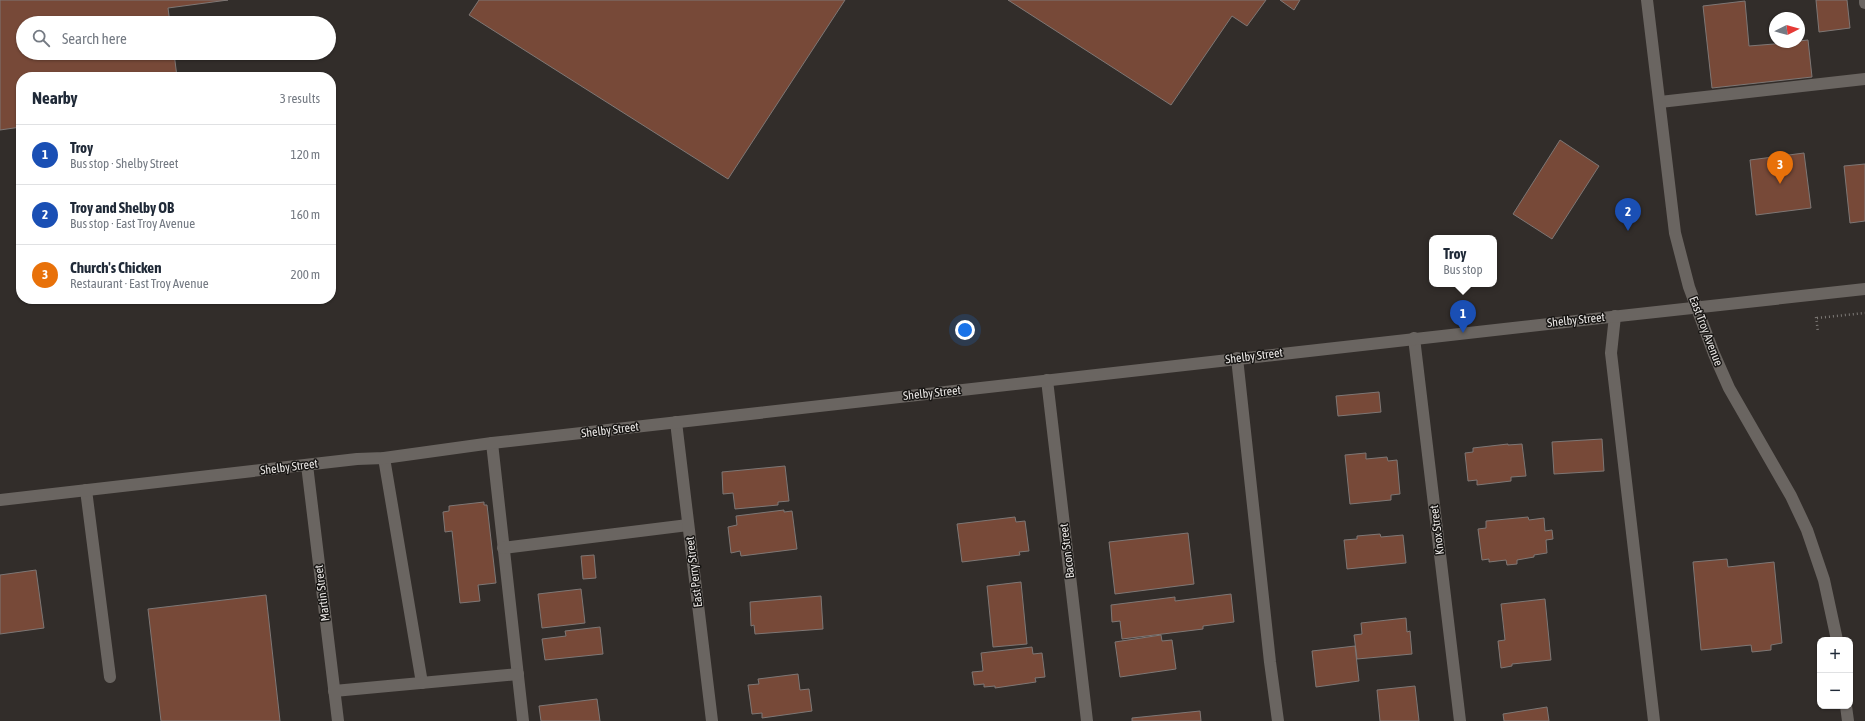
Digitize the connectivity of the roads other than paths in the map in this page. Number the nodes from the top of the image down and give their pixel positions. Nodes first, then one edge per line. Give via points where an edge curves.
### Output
1 (1647, 0) edge
2 (1865, 79) edge
3 (1660, 102) junction
4 (1865, 289) edge
5 (1696, 308) junction
6 (1615, 316) junction
7 (1414, 338) junction
8 (1237, 358) junction
9 (1047, 380) junction
10 (676, 422) junction
11 (492, 444) junction
12 (384, 458) junction
13 (307, 465) junction
14 (86, 490) junction
15 (0, 500) edge
16 (688, 525) junction
17 (504, 548) junction
18 (1836, 637) edge
19 (518, 674) junction
20 (110, 677) dead end
21 (422, 683) junction
22 (334, 691) junction
23 (1846, 709) edge
24 (338, 721) edge
25 (523, 721) edge
26 (712, 721) edge
27 (1087, 721) edge
28 (1278, 721) edge
29 (1460, 721) edge
30 (1654, 721) edge
31 (1848, 721) edge

1 - 3 main road, East Troy Avenue
2 - 3 main road
3 - 5 main road, East Troy Avenue via 1676,233
4 - 5 main road, Shelby Street
5 - 6 main road, Shelby Street
5 - 18 main road, East Troy Avenue via 1729,388 1791,496 1807,530 1824,580
6 - 7 main road, Shelby Street
6 - 30 main road via 1611,353
7 - 8 main road, Shelby Street
7 - 29 main road, Knox Street
8 - 9 main road, Shelby Street
8 - 28 main road
9 - 10 main road, Shelby Street
9 - 27 main road, Bacon Street
10 - 11 main road, Shelby Street
10 - 16 main road, East Perry Street
11 - 12 main road, Shelby Street
11 - 17 main road
12 - 13 main road, Shelby Street
12 - 21 main road
13 - 14 main road, Shelby Street
13 - 22 main road, Martin Street
14 - 15 main road, Shelby Street
14 - 20 main road
16 - 17 main road
16 - 26 main road, East Perry Street
17 - 19 main road
19 - 21 main road
19 - 25 main road
21 - 22 main road
22 - 24 main road, Martin Street
23 - 31 main road

